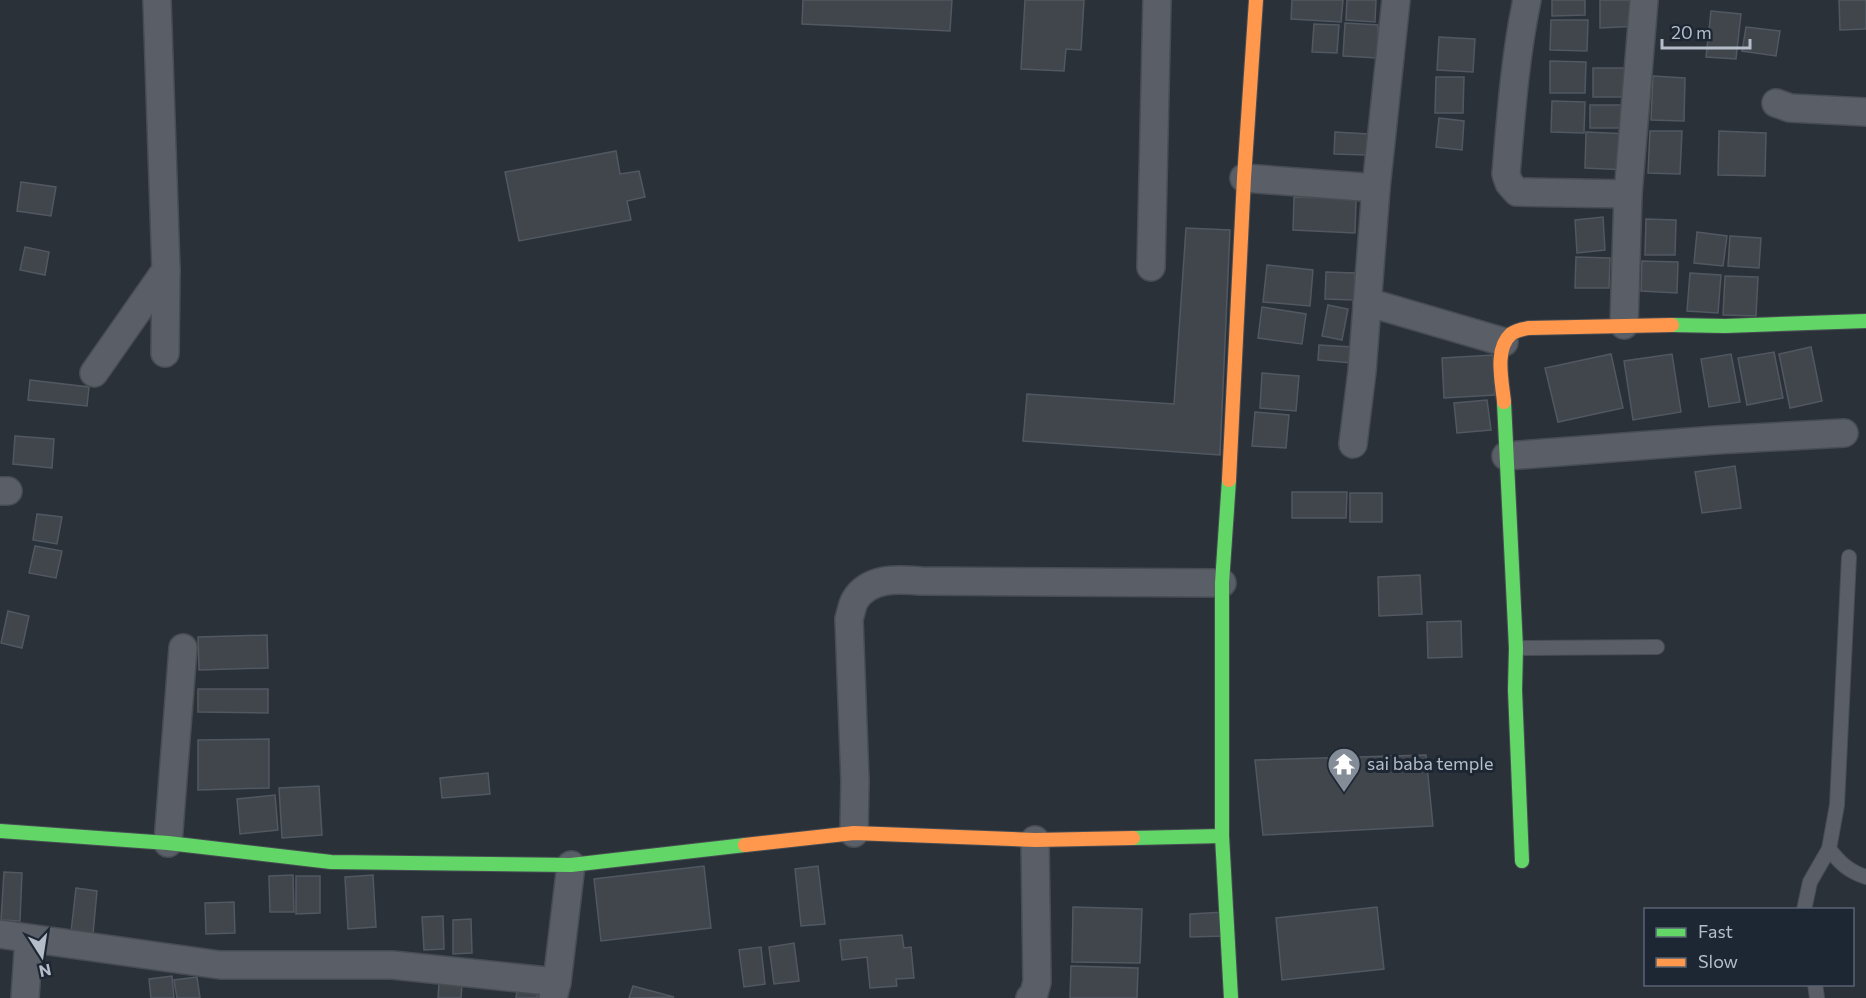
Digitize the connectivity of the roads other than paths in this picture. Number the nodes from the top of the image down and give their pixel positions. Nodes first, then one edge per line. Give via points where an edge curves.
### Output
1 (157, 0) edge
2 (1157, 0) edge
3 (1256, 0) edge
4 (1396, 0) edge
5 (1527, 0) edge
6 (1644, 0) edge
7 (1776, 103) dead end
8 (1866, 112) edge
9 (1244, 178) junction
10 (1376, 188) junction
11 (1628, 194) junction
12 (1151, 267) dead end
13 (166, 270) junction
14 (1367, 302) junction
15 (1866, 321) edge
16 (1624, 325) junction
17 (1503, 342) junction
18 (165, 353) dead end
19 (93, 373) dead end
20 (1844, 433) dead end
21 (1353, 444) dead end
22 (1506, 456) junction
23 (1849, 557) dead end
24 (1222, 583) junction
25 (1657, 647) dead end
26 (183, 648) dead end
27 (1516, 648) junction
28 (0, 831) edge
29 (854, 833) junction
30 (1222, 836) junction
31 (1035, 840) junction
32 (168, 843) junction
33 (1829, 849) junction
34 (1522, 861) dead end
35 (571, 865) junction
36 (1866, 877) edge
37 (1804, 908) edge
38 (0, 934) edge
39 (29, 939) junction
40 (555, 990) edge
41 (25, 998) edge
42 (1030, 998) edge
43 (1231, 998) edge

1 - 13 street
2 - 12 street
3 - 9 street
4 - 10 street
5 - 11 street via 1514,88 1506,174 1509,183 1517,192
6 - 11 street
7 - 8 street via 1790,108
9 - 10 street
9 - 24 street
10 - 14 street
11 - 16 street
13 - 18 street
13 - 19 street
14 - 17 street
14 - 21 street
15 - 16 street
16 - 17 street via 1529,328 1513,332
17 - 22 street
20 - 22 street
22 - 27 street
23 - 33 lane via 1838,805
24 - 29 street via 896,578 868,586 855,600 849,619
24 - 30 street
25 - 27 lane
26 - 32 street
27 - 34 street
28 - 32 street
29 - 31 street
29 - 35 street
30 - 31 street
30 - 43 street
31 - 42 street via 1037,982
32 - 35 street via 331,862
33 - 36 lane via 1840,864
33 - 37 lane via 1810,882
35 - 40 street
38 - 39 street
39 - 40 street via 220,965 392,965
39 - 41 street

